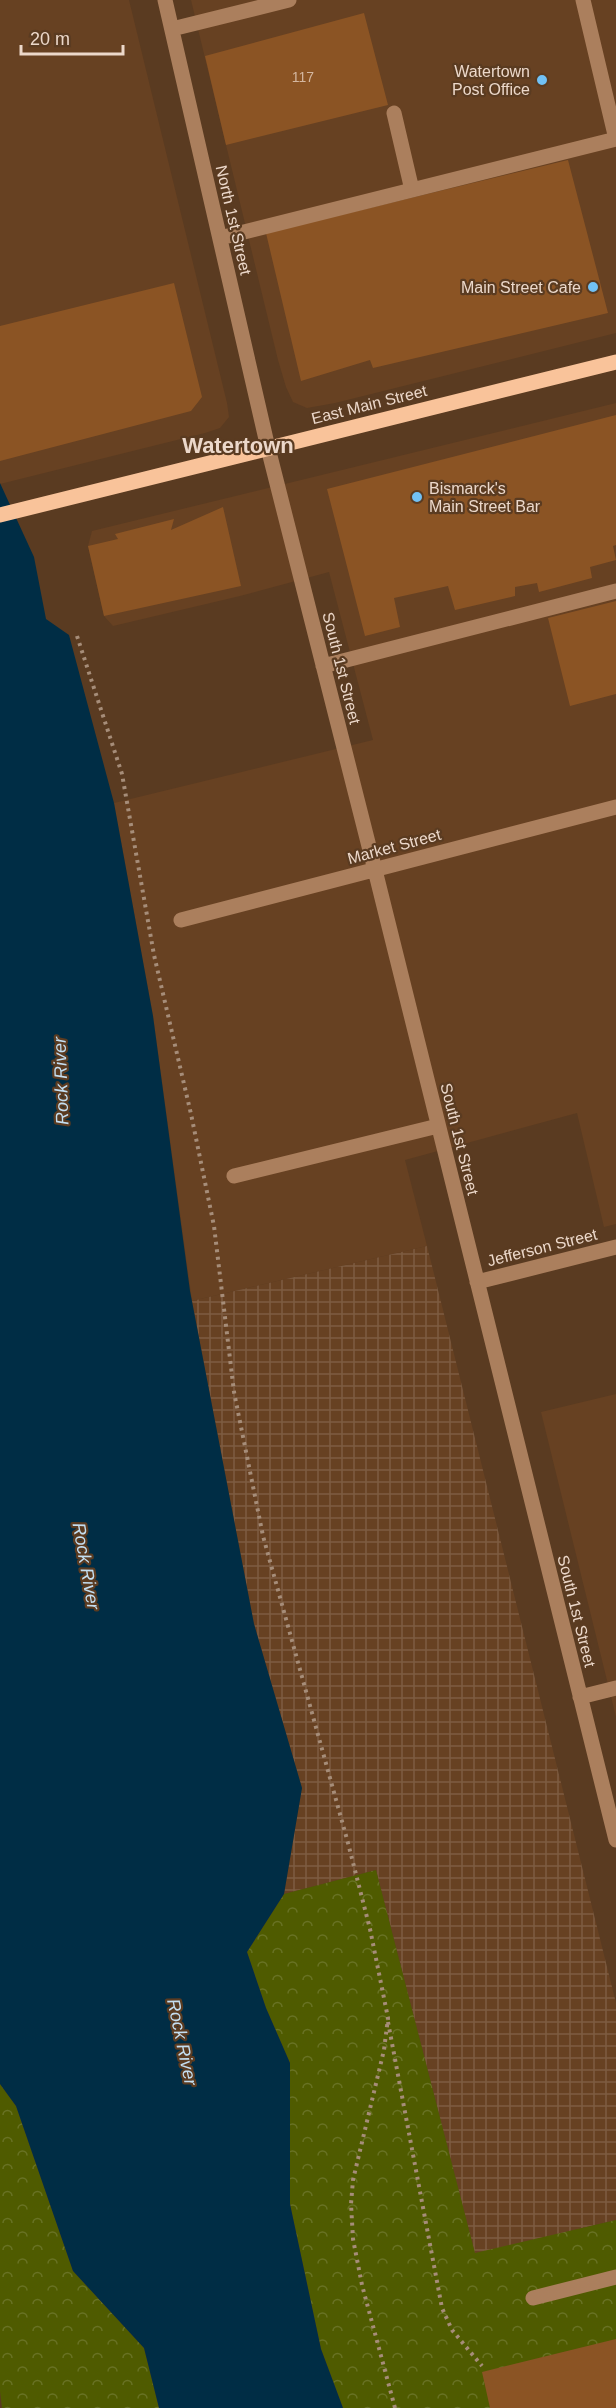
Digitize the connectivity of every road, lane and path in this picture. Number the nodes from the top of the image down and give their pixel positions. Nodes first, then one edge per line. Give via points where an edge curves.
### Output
1 (165, 0) edge
2 (288, 0) edge
3 (583, 0) edge
4 (172, 29) junction
5 (394, 113) dead end
6 (616, 139) edge
7 (412, 190) junction
8 (220, 238) junction
9 (616, 362) edge
10 (267, 448) junction
11 (0, 515) edge
12 (616, 591) edge
13 (77, 636) dead end
14 (323, 666) junction
15 (616, 807) edge
16 (375, 870) junction
17 (181, 920) dead end
18 (438, 1126) junction
19 (234, 1176) dead end
20 (616, 1247) edge
21 (477, 1282) junction
22 (616, 1688) edge
23 (580, 1697) junction
24 (616, 1840) edge
25 (388, 2018) junction
26 (616, 2277) edge
27 (532, 2298) dead end
28 (482, 2366) dead end
29 (395, 2408) edge

1 - 4 street, North 1st Street
2 - 4 street
3 - 6 street
4 - 8 street, North 1st Street
5 - 7 street
6 - 7 street
7 - 8 street
8 - 10 street, North 1st Street
9 - 10 main road, East Main Street
10 - 11 main road, East Main Street
10 - 14 street, South 1st Street
12 - 14 street
13 - 25 path via 124,785 154,955 214,1226 234,1392 263,1536 351,1853
14 - 16 street, South 1st Street
15 - 16 street, Market Street
16 - 17 street, Market Street
16 - 18 street, South 1st Street
18 - 19 street
18 - 21 street, South 1st Street
20 - 21 street, Jefferson Street
21 - 23 street, South 1st Street
22 - 23 street
23 - 24 street, South 1st Street
25 - 28 path via 442,2308 452,2330
25 - 29 path via 351,2204 362,2286
26 - 27 street

